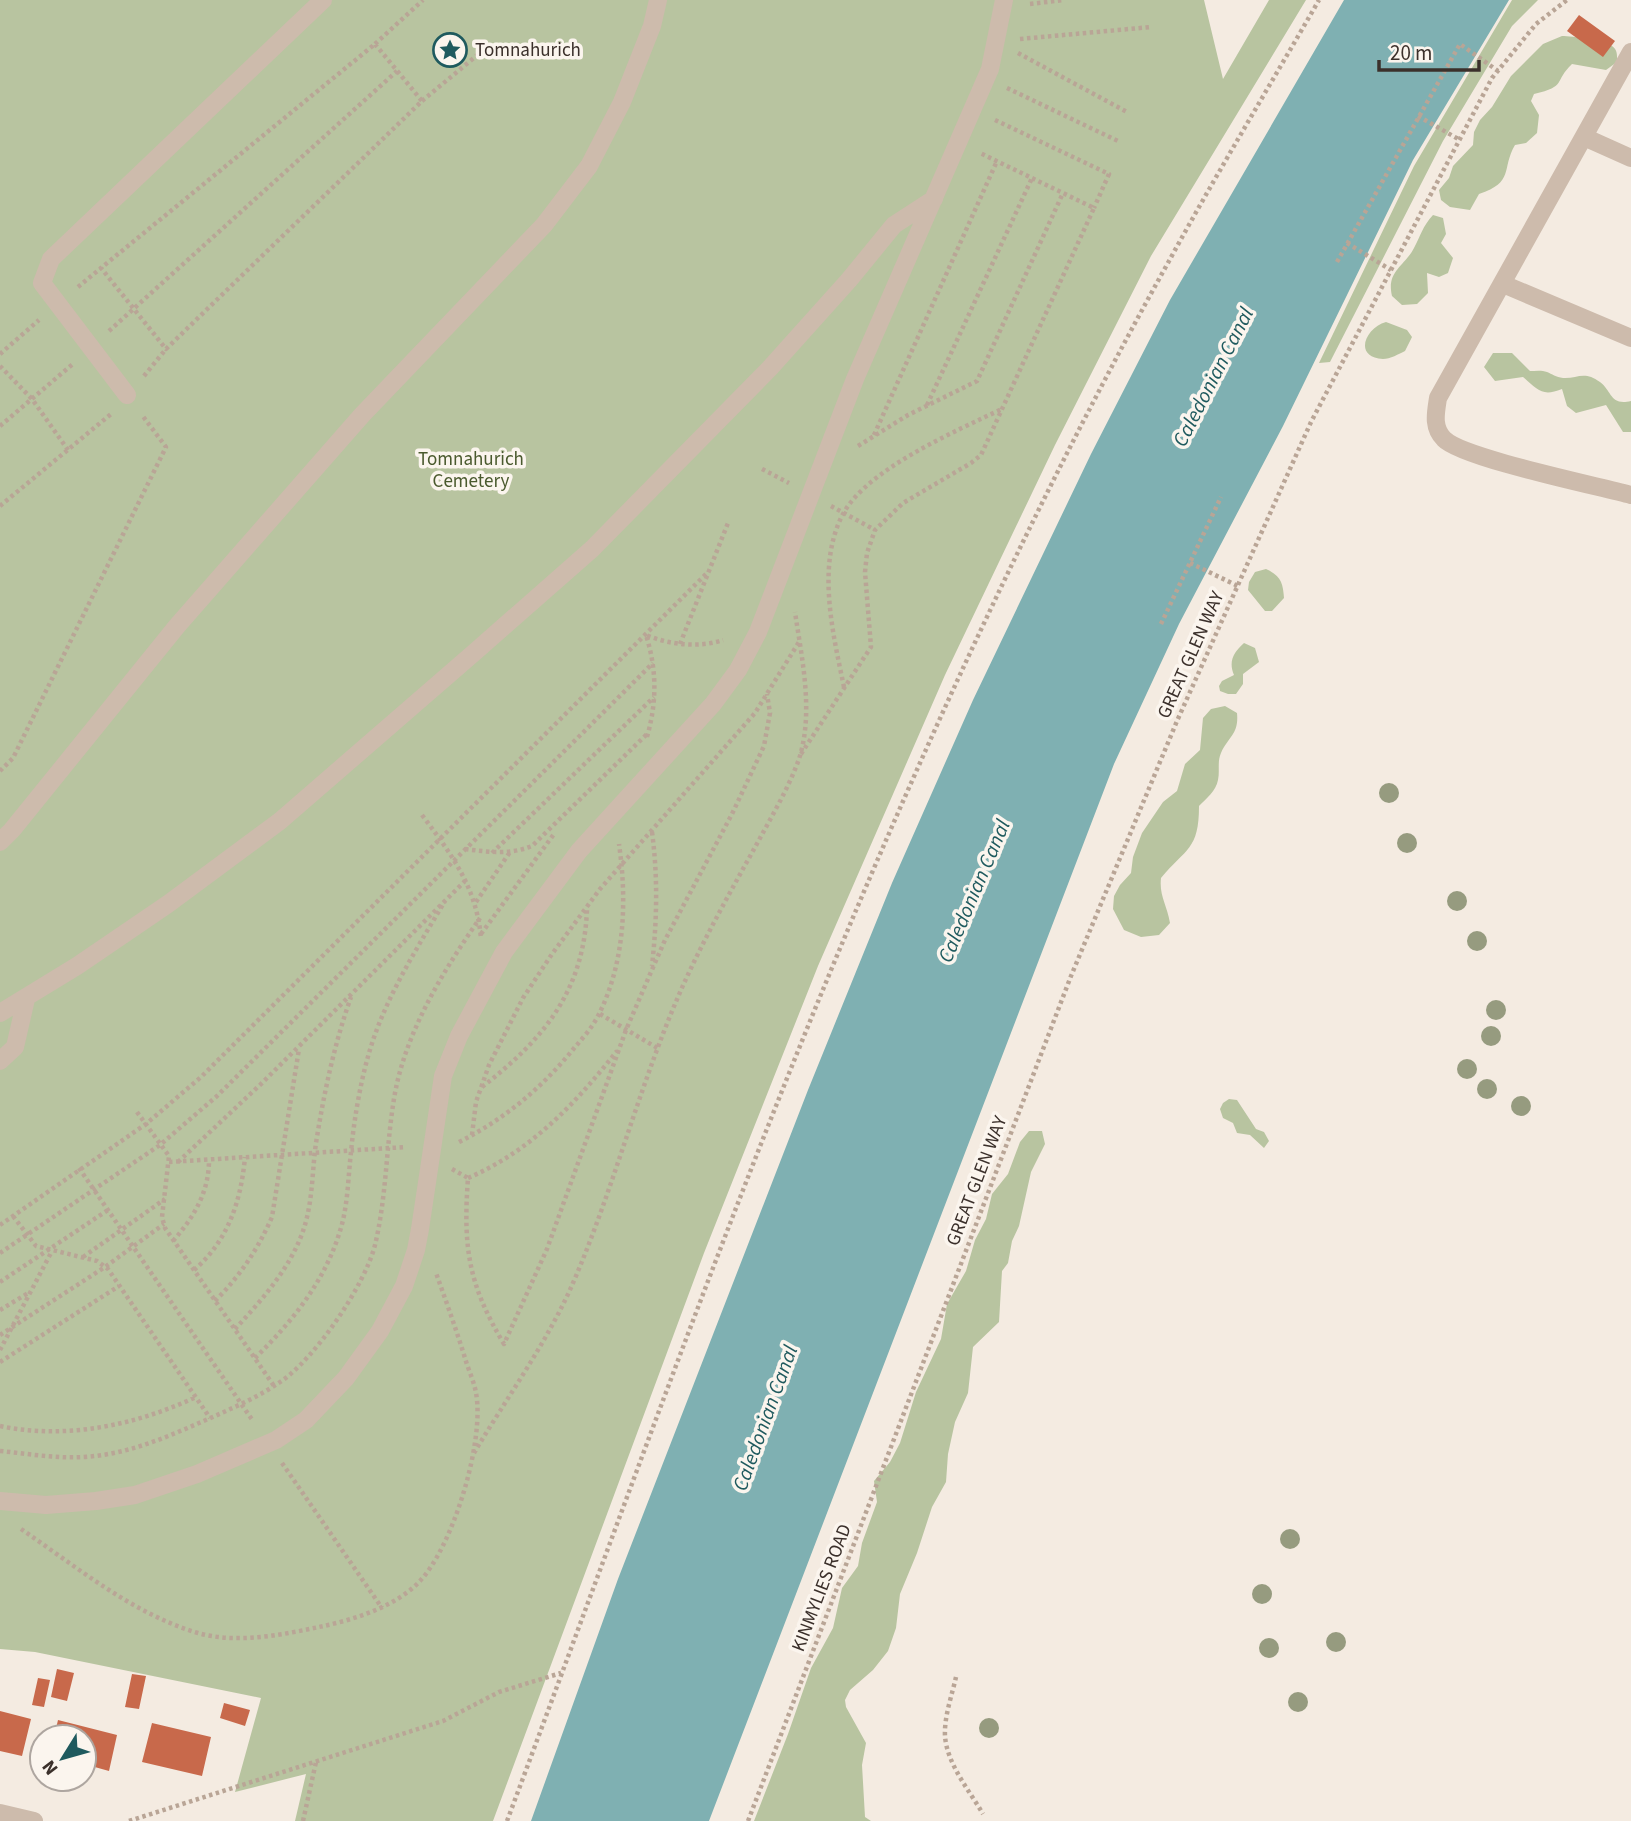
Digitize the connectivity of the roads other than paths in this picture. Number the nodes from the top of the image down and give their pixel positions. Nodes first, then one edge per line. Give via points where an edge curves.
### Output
1 (323, 0) edge
2 (658, 0) edge
3 (1003, 4) edge
4 (1631, 52) edge
5 (1584, 137) junction
6 (1631, 158) edge
7 (934, 199) junction
8 (1503, 284) junction
9 (1631, 338) edge
10 (127, 395) road end
11 (1631, 495) edge
12 (0, 842) edge
13 (26, 999) junction
14 (0, 1013) edge
15 (0, 1061) edge
16 (0, 1501) edge
17 (0, 1813) edge
18 (34, 1821) edge

1 - 10 lane via 51,259 42,283
2 - 12 lane via 622,102 589,166 544,225 362,415 177,626
3 - 7 lane via 986,78
4 - 5 lane
5 - 6 lane
5 - 8 lane
7 - 13 lane via 894,225 770,368 554,583 280,821 168,904
7 - 16 lane via 855,379 762,623 737,670 713,704 579,851 539,903 504,951 459,1037 443,1076 416,1250 404,1286 380,1331 346,1378 306,1420 269,1443 135,1495 46,1505
8 - 9 lane
8 - 11 lane via 1438,398 1435,423 1444,439 1471,453
13 - 14 lane
13 - 15 lane via 15,1047
17 - 18 lane

